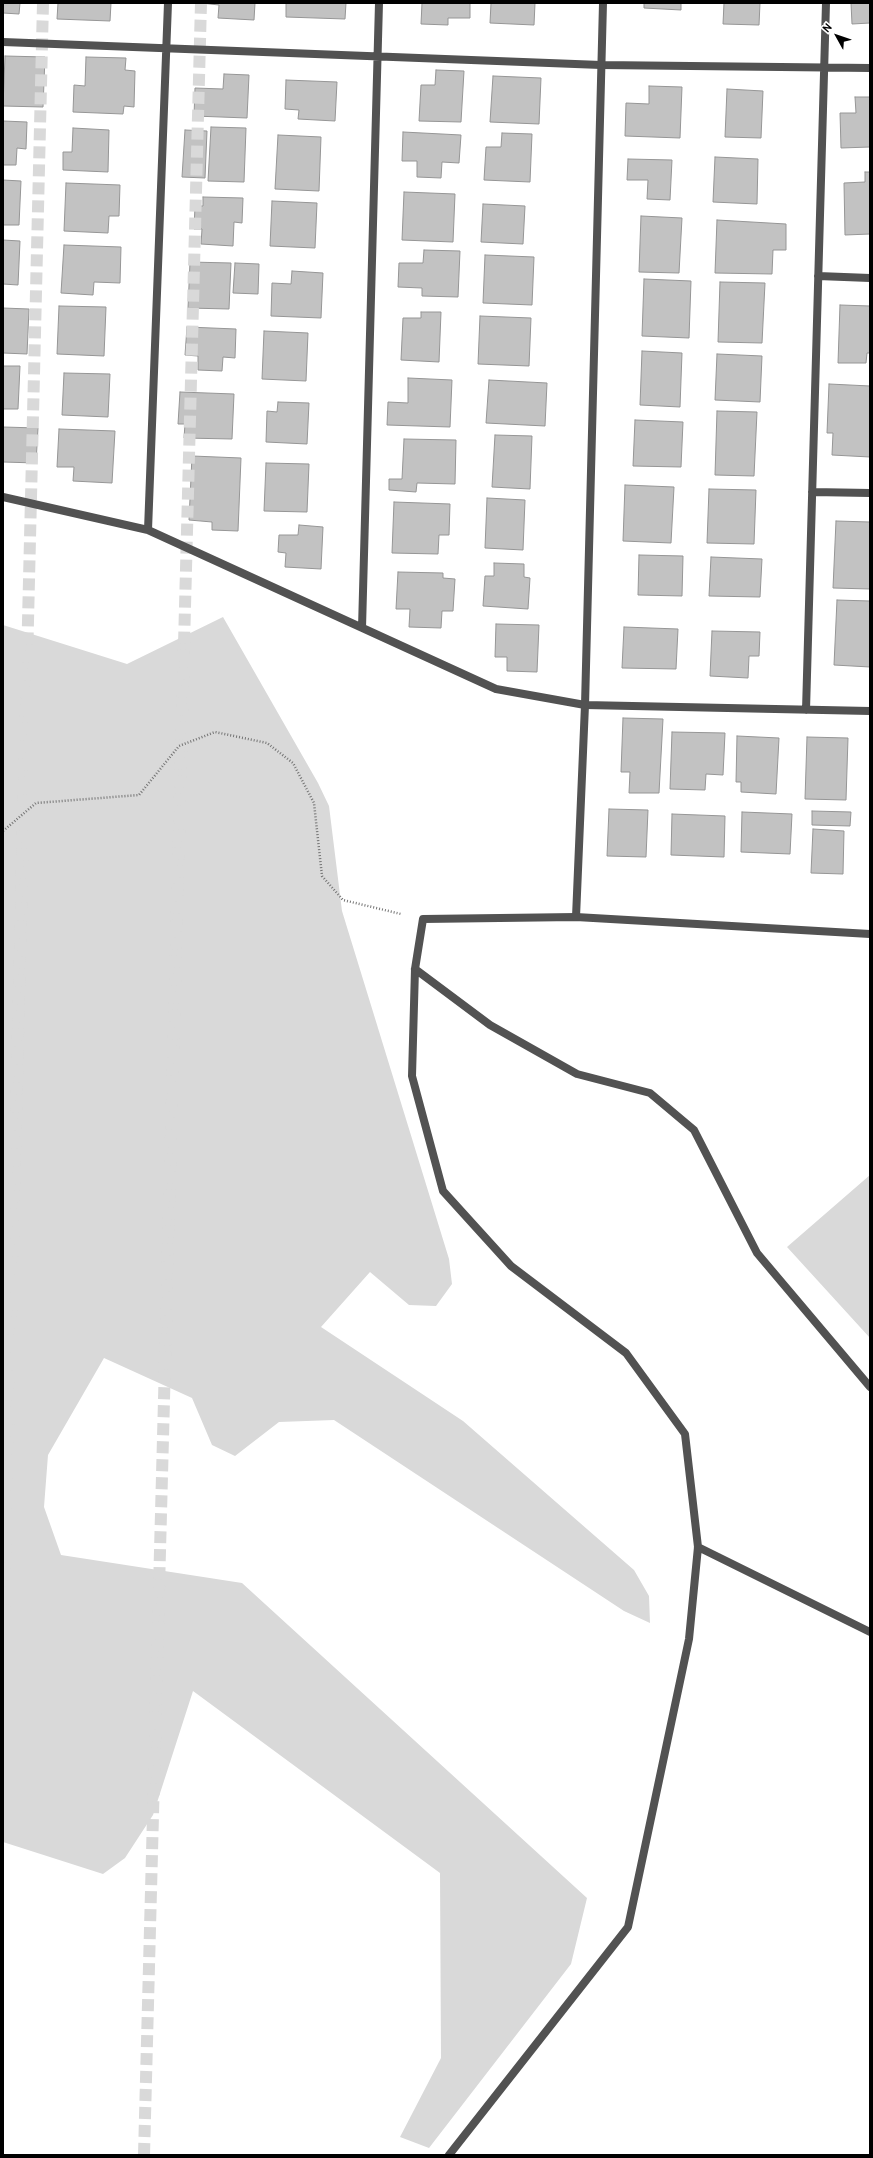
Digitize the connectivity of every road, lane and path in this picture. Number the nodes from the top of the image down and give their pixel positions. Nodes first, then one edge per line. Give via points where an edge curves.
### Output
1 (168, 3) edge
2 (379, 3) edge
3 (603, 3) edge
4 (826, 3) edge
5 (3, 42) edge
6 (167, 48) junction
7 (377, 56) junction
8 (602, 65) junction
9 (824, 68) junction
10 (870, 68) edge
11 (818, 276) junction
12 (870, 278) edge
13 (812, 492) junction
14 (870, 493) edge
15 (3, 497) edge
16 (148, 530) junction
17 (362, 628) junction
18 (585, 705) junction
19 (806, 710) junction
20 (870, 711) edge
21 (3, 831) edge
22 (576, 917) junction
23 (423, 919) junction
24 (870, 934) edge
25 (416, 969) junction
26 (870, 1386) edge
27 (698, 1547) junction
28 (870, 1632) edge
29 (449, 2155) edge

1 - 6 street
2 - 7 street
3 - 8 street
4 - 9 street
5 - 6 street
6 - 7 street
6 - 16 street
7 - 8 street
7 - 17 street
8 - 9 street
8 - 18 street
9 - 10 street
9 - 11 street
11 - 12 street
11 - 13 street
13 - 14 street
13 - 19 street
15 - 16 street
16 - 17 street
17 - 18 street via 496,690
18 - 19 street
18 - 22 street
19 - 20 street
21 - 23 path via 36,803 139,795 179,746 215,732 267,744 293,763 314,803 322,876 343,900
22 - 23 street
22 - 24 street
23 - 25 street
25 - 26 street via 490,1025 577,1074 650,1093 694,1130 757,1253
25 - 27 street via 412,1076 443,1191 511,1266 626,1354 685,1434
27 - 28 street
27 - 29 street via 688,1639 628,1927

